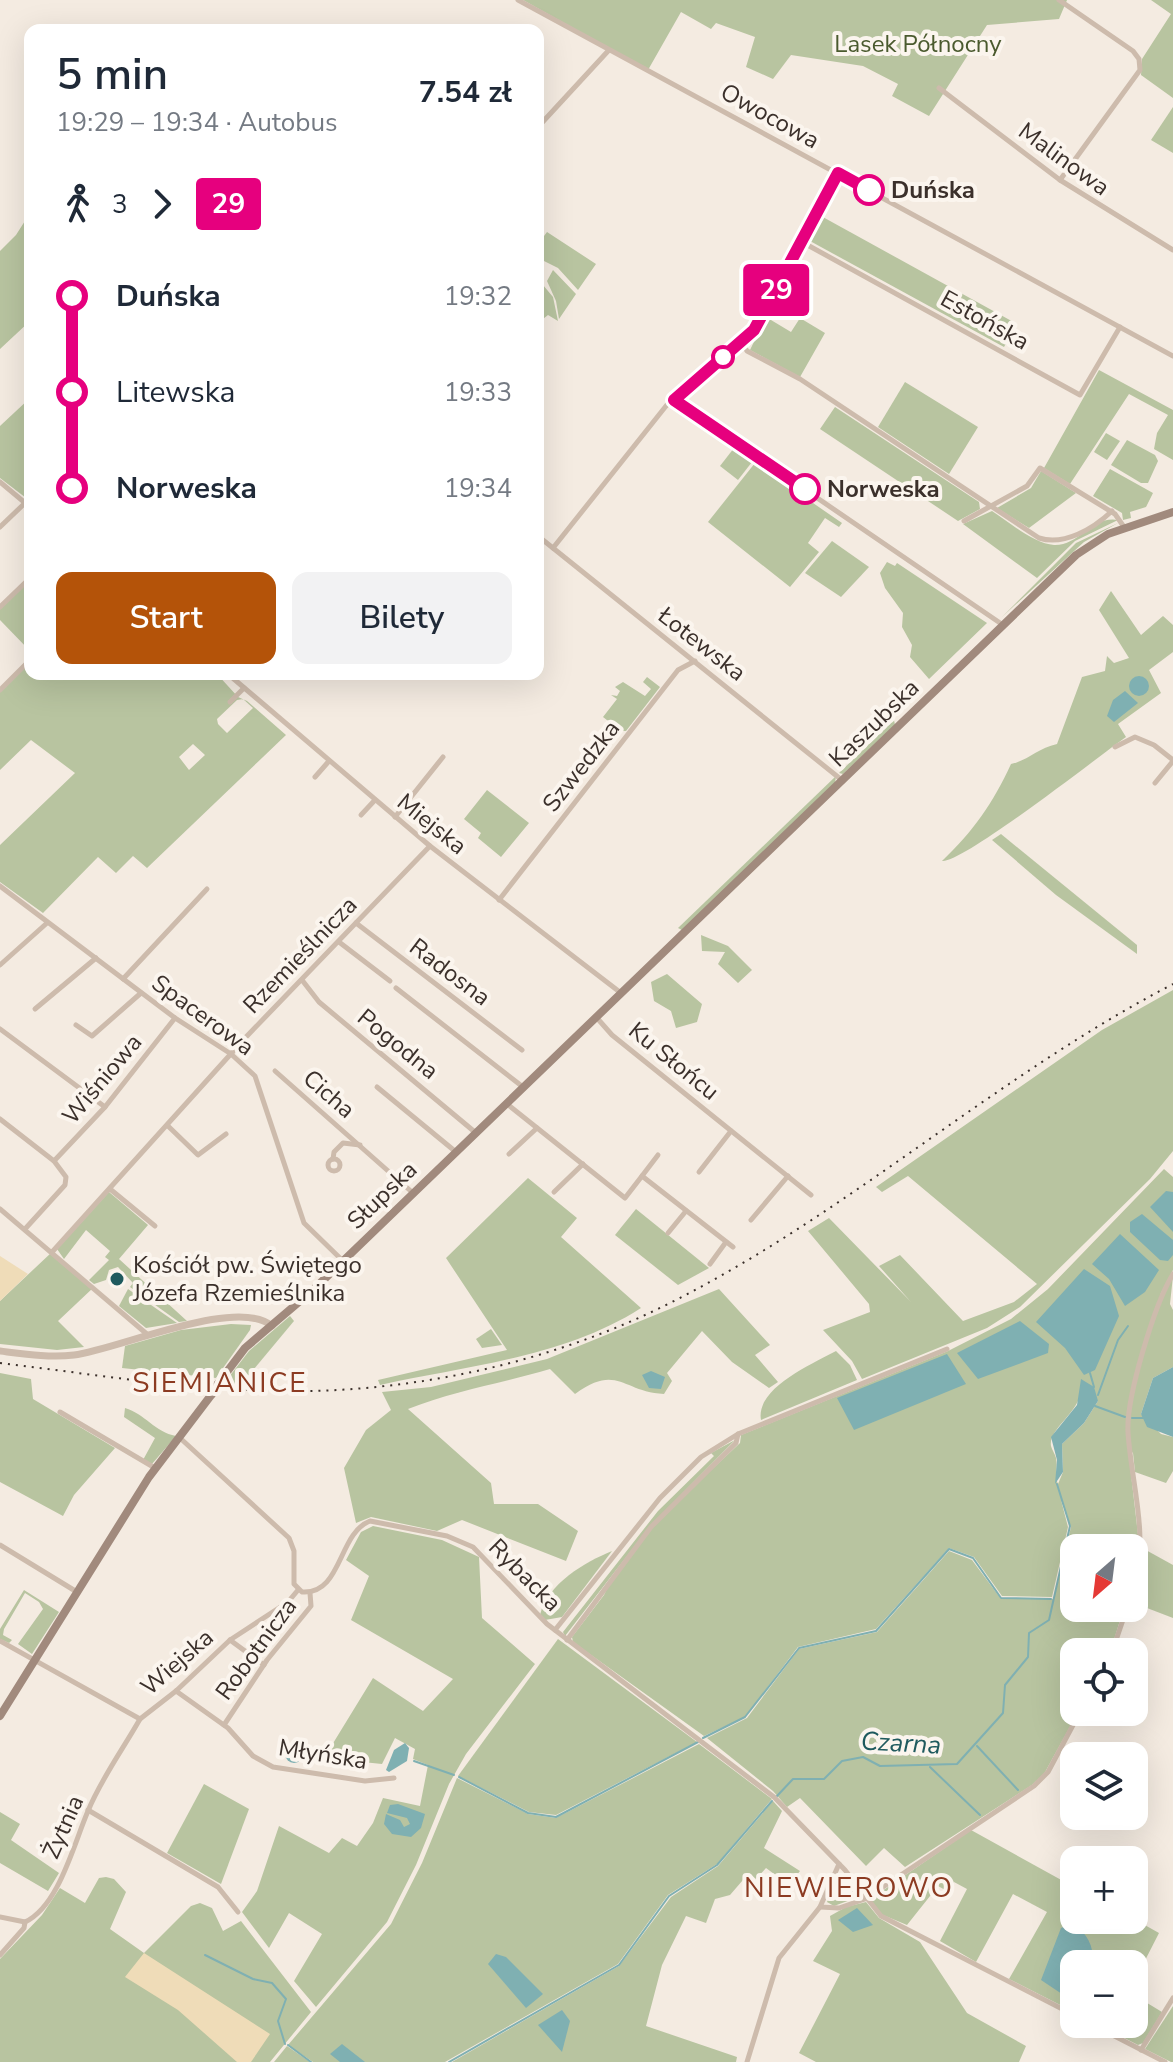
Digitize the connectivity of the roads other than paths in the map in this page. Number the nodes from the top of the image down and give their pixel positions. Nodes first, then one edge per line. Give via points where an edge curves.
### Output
1 (518, 0) edge
2 (1059, 0) edge
3 (609, 50) junction
4 (939, 88) dead end
5 (544, 120) edge
6 (838, 173) junction
7 (1060, 180) junction
8 (802, 242) junction
9 (1173, 250) edge
10 (1120, 327) junction
11 (742, 343) junction
12 (1173, 356) edge
13 (674, 400) junction
14 (0, 482) edge
15 (24, 502) edge
16 (991, 507) junction
17 (24, 508) edge
18 (1112, 511) junction
19 (1173, 512) edge
20 (964, 521) dead end
21 (0, 527) edge
22 (1124, 527) junction
23 (544, 541) edge
24 (553, 548) junction
25 (24, 584) edge
26 (0, 607) edge
27 (1004, 625) junction
28 (695, 661) junction
29 (24, 666) edge
30 (235, 680) edge
31 (244, 688) junction
32 (0, 690) edge
33 (230, 702) dead end
34 (1115, 747) dead end
35 (443, 757) dead end
36 (329, 761) junction
37 (1173, 761) edge
38 (315, 777) dead end
39 (843, 781) junction
40 (1155, 783) dead end
41 (375, 800) junction
42 (361, 815) dead end
43 (395, 817) junction
44 (430, 846) junction
45 (0, 887) edge
46 (207, 889) dead end
47 (499, 900) junction
48 (47, 923) junction
49 (356, 923) junction
50 (339, 942) junction
51 (96, 958) junction
52 (0, 965) edge
53 (123, 979) junction
54 (302, 980) junction
55 (390, 981) dead end
56 (396, 988) dead end
57 (141, 993) junction
58 (621, 993) junction
59 (35, 1009) dead end
60 (596, 1017) junction
61 (175, 1018) junction
62 (76, 1025) dead end
63 (0, 1029) edge
64 (522, 1050) dead end
65 (231, 1054) junction
66 (275, 1071) dead end
67 (377, 1087) dead end
68 (523, 1087) junction
69 (506, 1104) junction
70 (105, 1107) junction
71 (0, 1119) edge
72 (168, 1126) junction
73 (537, 1128) junction
74 (731, 1131) junction
75 (476, 1133) junction
76 (226, 1134) dead end
77 (361, 1145) junction
78 (456, 1152) junction
79 (509, 1154) dead end
80 (658, 1155) dead end
81 (333, 1159) dead end
82 (54, 1161) junction
83 (583, 1164) junction
84 (699, 1172) dead end
85 (642, 1176) junction
86 (788, 1176) junction
87 (110, 1189) junction
88 (554, 1192) dead end
89 (413, 1193) junction
90 (811, 1195) dead end
91 (0, 1209) edge
92 (686, 1211) junction
93 (751, 1220) dead end
94 (155, 1226) dead end
95 (25, 1229) junction
96 (668, 1233) dead end
97 (726, 1242) junction
98 (733, 1247) dead end
99 (53, 1251) junction
100 (343, 1261) junction
101 (710, 1264) dead end
102 (1173, 1274) edge
103 (272, 1326) junction
104 (148, 1335) junction
105 (947, 1349) dead end
106 (0, 1351) edge
107 (60, 1412) dead end
108 (738, 1434) junction
109 (180, 1438) junction
110 (155, 1468) junction
111 (1140, 1534) edge
112 (0, 1545) edge
113 (298, 1590) junction
114 (77, 1592) junction
115 (310, 1593) junction
116 (555, 1630) junction
117 (230, 1640) junction
118 (567, 1640) junction
119 (0, 1641) edge
120 (34, 1660) junction
121 (264, 1665) junction
122 (176, 1691) junction
123 (0, 1716) edge
124 (140, 1719) junction
125 (224, 1725) junction
126 (1072, 1726) edge
127 (394, 1778) dead end
128 (88, 1810) junction
129 (839, 1864) junction
130 (865, 1899) junction
131 (820, 1907) junction
132 (238, 1912) dead end
133 (0, 1917) edge
134 (25, 1922) junction
135 (0, 1955) edge
136 (1173, 1998) edge
137 (1060, 2008) edge
138 (1118, 2038) edge
139 (1141, 2050) junction
140 (747, 2062) edge
141 (1165, 2062) edge

1 - 3 street, Owocowa
2 - 7 street via 1133,51 1140,70
3 - 5 street
3 - 6 street, Owocowa
4 - 7 street, Malinowa
6 - 8 street
6 - 10 street, Owocowa
7 - 9 street, Malinowa
8 - 10 street, Estońska via 1080,395
8 - 11 street
10 - 12 street, Owocowa
11 - 13 street
11 - 16 street
13 - 24 street
13 - 27 street
14 - 15 street
16 - 18 street via 1054,543
16 - 18 street via 1027,486 1040,468
16 - 20 street
17 - 21 street
18 - 22 street
19 - 22 main road, Kaszubska
22 - 27 main road, Kaszubska via 1083,549
23 - 24 street, Łotewska
24 - 28 street, Łotewska
25 - 26 street
27 - 39 main road, Kaszubska
28 - 39 street, Łotewska
28 - 47 street, Szwedzka via 678,670
29 - 32 street
30 - 31 street, Miejska
31 - 33 street
31 - 36 street, Miejska
34 - 37 street via 1135,737
35 - 43 street
36 - 38 street
36 - 41 street, Miejska
37 - 40 street
39 - 58 main road, Kaszubska
41 - 42 street
41 - 43 street, Miejska
43 - 44 street, Miejska
44 - 47 street, Miejska
44 - 49 street, Rzemieślnicza
45 - 48 street, Spacerowa
46 - 53 street
47 - 58 street, Miejska
48 - 51 street, Spacerowa
48 - 52 street
49 - 50 street, Rzemieślnicza
49 - 64 street, Radosna
50 - 54 street, Rzemieślnicza
50 - 55 street
51 - 53 street, Spacerowa
51 - 59 street
53 - 57 street, Spacerowa
54 - 65 street, Rzemieślnicza
54 - 75 street, Pogodna via 319,1002
56 - 68 street
57 - 61 street, Spacerowa
57 - 62 street via 92,1036
58 - 60 main road, Słupska
60 - 68 main road, Słupska
60 - 74 street, Ku Słońcu
61 - 65 street, Spacerowa
61 - 70 street, Wiśniowa
63 - 70 street
65 - 72 street, Rzemieślnicza
65 - 100 street, Spacerowa via 261,1085 304,1223
66 - 77 street, Cicha
67 - 78 street
68 - 69 main road, Słupska
69 - 73 street
69 - 75 main road, Słupska
70 - 82 street, Wiśniowa
71 - 82 street
72 - 76 street via 198,1155
72 - 87 street, Rzemieślnicza
73 - 79 street
73 - 83 street
74 - 84 street, Ku Słońcu
74 - 86 street, Ku Słońcu
75 - 78 main road, Słupska
77 - 81 street, Cicha via 343,1143
77 - 89 street, Cicha
78 - 89 main road, Słupska
80 - 85 street
82 - 95 street via 66,1177 65,1185
83 - 85 street via 625,1198
83 - 88 street
85 - 92 street
86 - 90 street, Ku Słońcu
86 - 93 street
87 - 94 street
87 - 99 street, Rzemieślnicza
89 - 100 main road, Słupska
91 - 95 street
92 - 96 street
92 - 97 street
95 - 99 street
97 - 98 street
97 - 101 street
99 - 104 street
100 - 103 main road, Słupska
102 - 111 street via 1150,1333 1128,1417
103 - 104 street via 232,1318
103 - 109 main road, Słupska, bridge via 235,1359
104 - 106 street via 59,1356
105 - 108 street, Rybacka
107 - 110 street
108 - 116 street, Rybacka via 701,1457 660,1498
108 - 118 street via 736,1443 651,1527
109 - 110 main road, Słupska
109 - 113 street via 289,1538
110 - 114 main road, Słupska
112 - 114 street
113 - 115 street
113 - 117 street, Wiejska
114 - 120 main road, Słupska
115 - 116 street, Rybacka via 330,1577 360,1526 377,1521 473,1547
115 - 121 street, Robotnicza via 311,1606
116 - 118 street
117 - 121 street
117 - 122 street, Wiejska
118 - 129 street via 774,1797
119 - 120 street, Wiejska
120 - 123 main road, Słupska
120 - 124 street, Wiejska
121 - 125 street, Robotnicza
122 - 124 street, Wiejska
122 - 125 street, Młyńska
124 - 128 street, Żytnia
125 - 127 street, Młyńska via 253,1756 279,1769 365,1781
126 - 130 street via 1042,1780
128 - 132 street via 218,1887
128 - 134 street, Żytnia via 60,1879 39,1912
129 - 130 street
129 - 131 street
130 - 131 street via 839,1908
130 - 137 street via 900,1927
131 - 140 street via 779,1958
133 - 134 street
134 - 135 street, Żytnia
136 - 139 street
138 - 139 street
139 - 141 street

